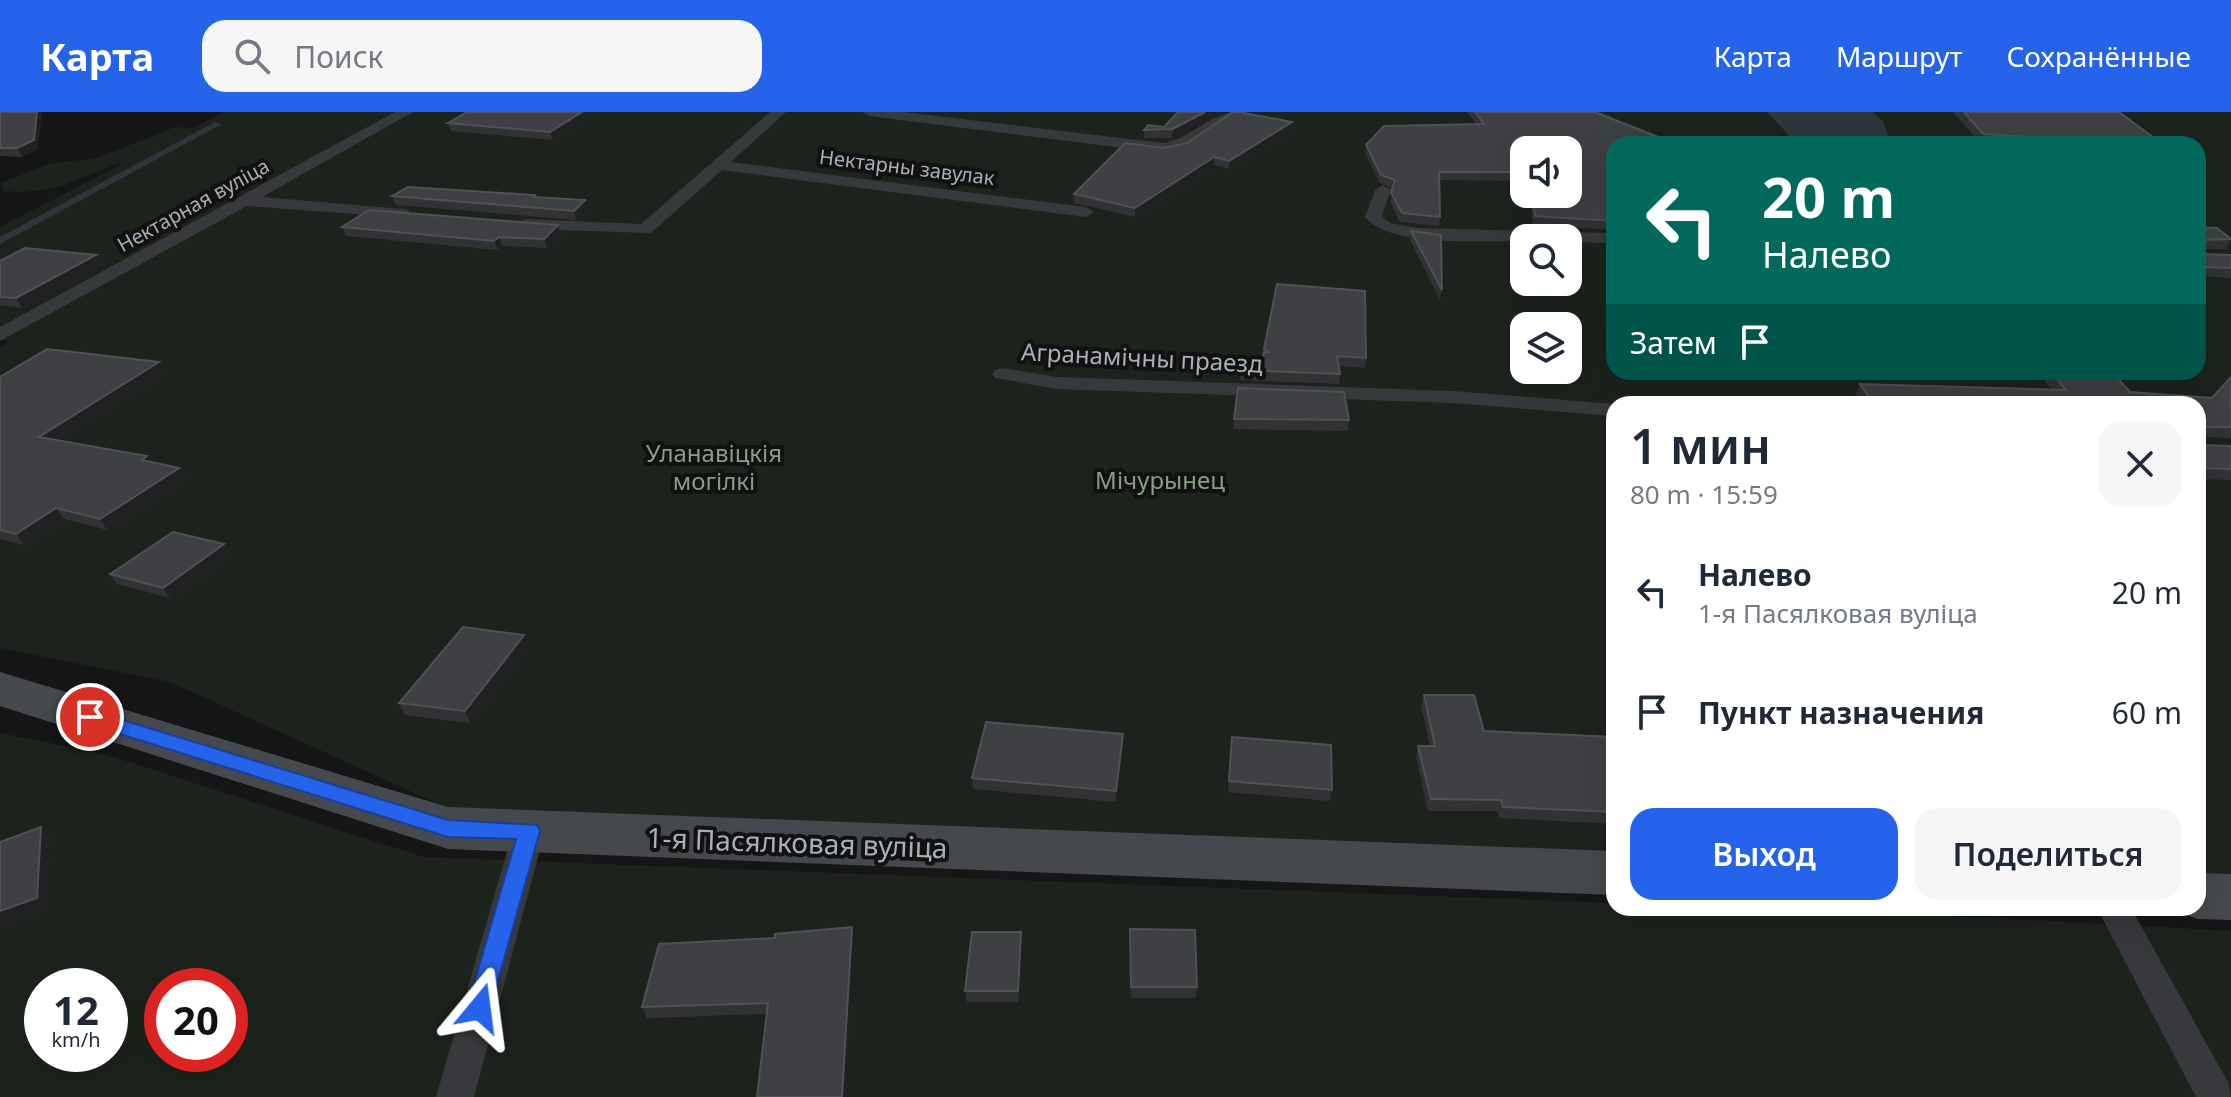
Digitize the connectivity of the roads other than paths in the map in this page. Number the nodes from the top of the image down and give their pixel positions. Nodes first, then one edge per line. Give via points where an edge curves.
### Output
1 (406, 112) edge
2 (779, 112) edge
3 (869, 112) edge
4 (1232, 112) edge
5 (898, 114) edge
6 (722, 165) junction
7 (1383, 190) edge
8 (247, 201) junction
9 (1086, 212) edge
10 (420, 215) edge
11 (514, 223) edge
12 (1606, 238) edge
13 (0, 335) edge
14 (1002, 374) dead end
15 (1606, 409) edge
16 (0, 689) edge
17 (529, 831) junction
18 (1606, 873) edge
19 (2206, 896) edge
20 (2231, 897) edge
21 (2118, 916) edge
22 (455, 1097) edge
23 (2216, 1097) edge

1 - 8 lane, Нектарная вуліца
2 - 6 lane
3 - 5 lane
4 - 5 lane via 1181,145 1163,148
6 - 9 lane, Нектарны завулак
6 - 11 lane via 645,229
7 - 12 lane via 1373,217 1385,227 1417,233
8 - 10 lane
8 - 13 lane, Нектарная вуліца
14 - 15 lane, Агранамічны праезд via 1057,383 1452,397
16 - 17 street, 1-я Пасялковая вуліца via 448,828
17 - 18 street, 1-я Пасялковая вуліца
17 - 22 lane
19 - 20 street
21 - 23 lane

